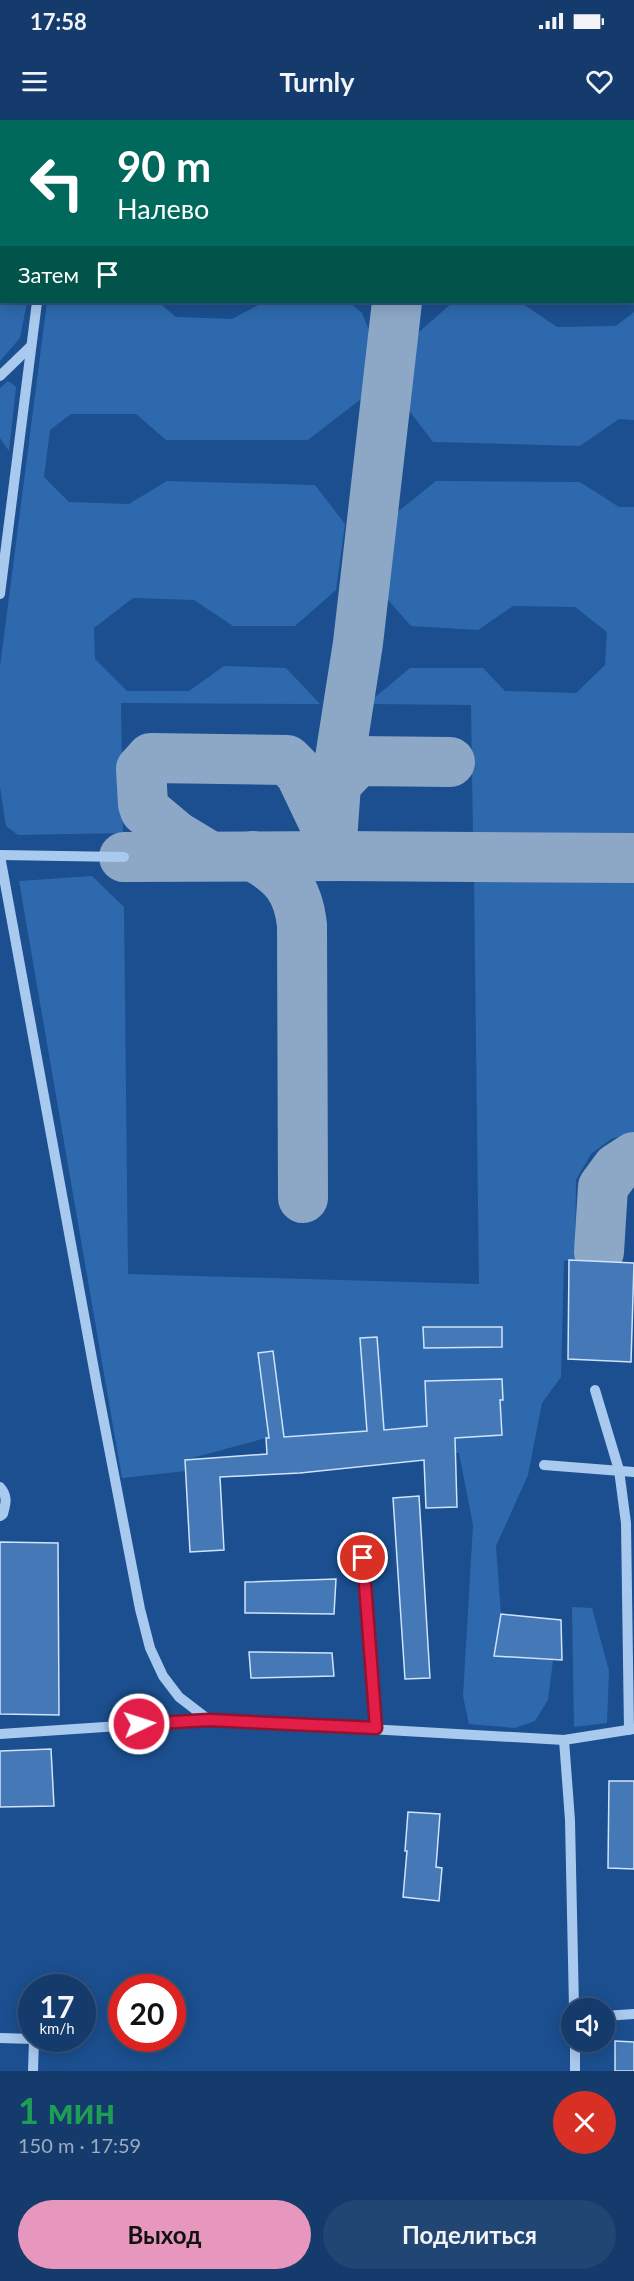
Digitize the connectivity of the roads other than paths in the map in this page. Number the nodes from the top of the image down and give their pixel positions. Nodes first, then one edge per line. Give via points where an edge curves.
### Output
1 (37, 303) edge
2 (31, 346) junction
3 (0, 376) edge
4 (0, 594) edge
5 (0, 855) edge
6 (124, 857) dead end
7 (595, 1390) dead end
8 (543, 1465) dead end
9 (619, 1470) junction
10 (634, 1472) edge
11 (0, 1487) edge
12 (0, 1516) edge
13 (363, 1558) dead end
14 (209, 1720) junction
15 (376, 1728) junction
16 (631, 1730) edge
17 (0, 1734) edge
18 (564, 1740) junction
19 (574, 1998) edge
20 (634, 2014) edge
21 (615, 2015) edge
22 (0, 2038) edge
23 (18, 2039) edge
24 (34, 2052) edge
25 (575, 2052) edge
26 (33, 2071) edge
27 (575, 2071) edge

1 - 2 street
2 - 3 street
2 - 4 street
5 - 6 street
5 - 14 street via 140,1609 150,1648 163,1676 179,1696
7 - 9 street
8 - 9 street
9 - 10 street
9 - 16 street via 626,1523
11 - 12 street via 6,1502
13 - 15 street
14 - 15 street
14 - 17 street
15 - 18 street
16 - 18 street
18 - 19 street
20 - 21 street
22 - 23 street
24 - 26 street
25 - 27 street

